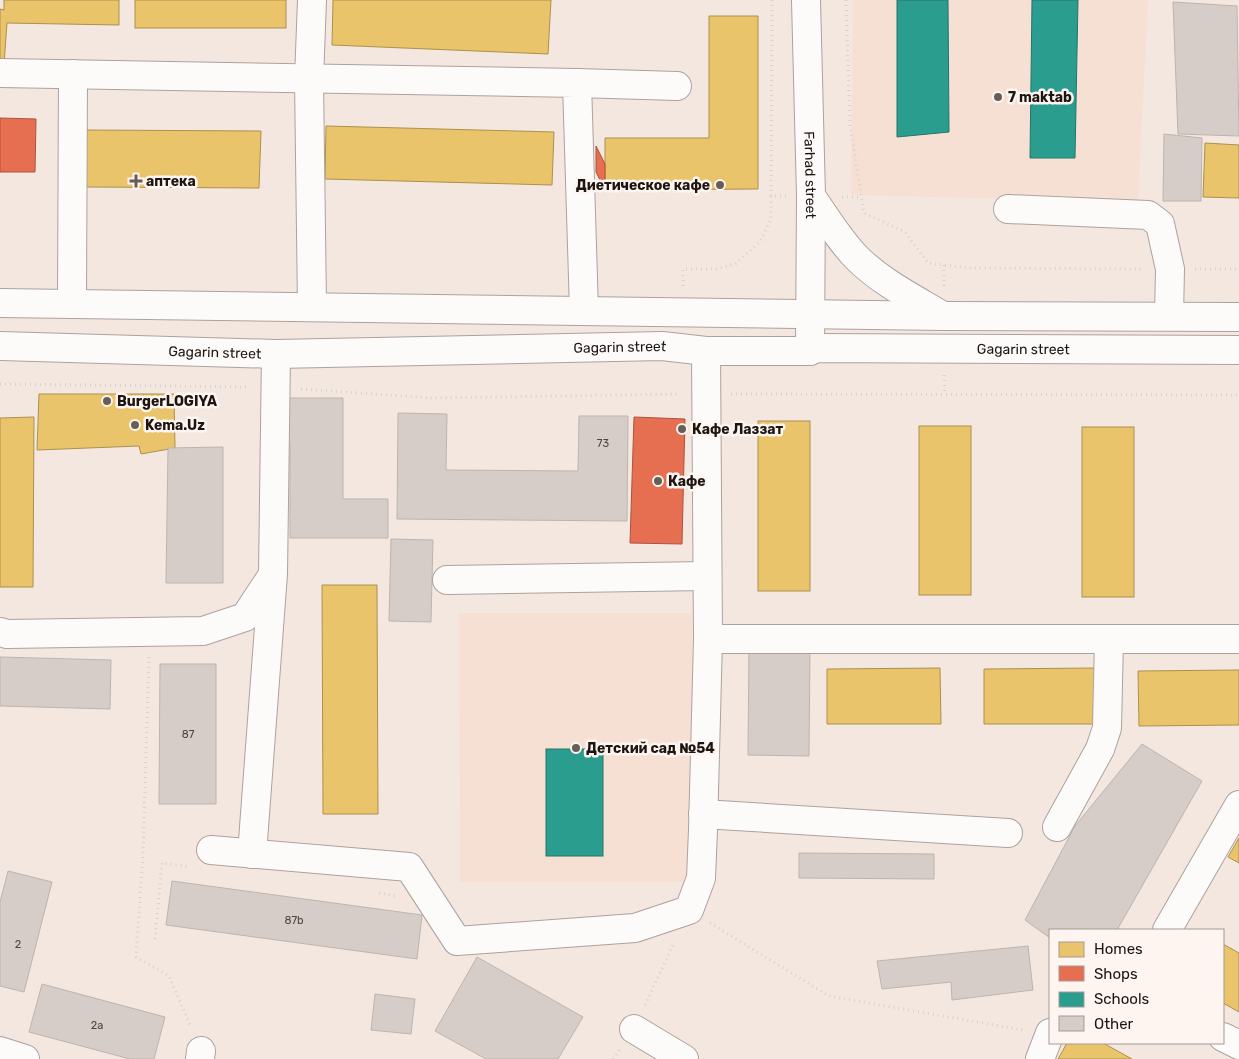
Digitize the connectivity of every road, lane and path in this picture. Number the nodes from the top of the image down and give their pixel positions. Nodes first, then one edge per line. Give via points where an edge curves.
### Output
1 (312, 0) edge
2 (806, 0) edge
3 (846, 0) edge
4 (0, 73) edge
5 (73, 74) junction
6 (310, 79) junction
7 (577, 83) junction
8 (677, 86) dead end
9 (811, 196) junction
10 (1008, 208) dead end
11 (1170, 269) junction
12 (1239, 270) edge
13 (0, 303) edge
14 (72, 304) junction
15 (312, 307) junction
16 (584, 311) junction
17 (809, 313) junction
18 (944, 316) junction
19 (1169, 316) junction
20 (1239, 317) edge
21 (0, 346) edge
22 (1239, 350) edge
23 (706, 351) junction
24 (810, 351) junction
25 (276, 354) junction
26 (706, 394) junction
27 (1239, 395) edge
28 (272, 574) junction
29 (707, 576) junction
30 (447, 580) dead end
31 (0, 632) edge
32 (150, 632) junction
33 (708, 639) junction
34 (1109, 639) junction
35 (1239, 639) edge
36 (1239, 804) edge
37 (704, 814) junction
38 (1057, 827) dead end
39 (1008, 833) dead end
40 (252, 854) junction
41 (201, 858) joint
42 (373, 892) dead end
43 (430, 901) junction
44 (689, 910) junction
45 (1169, 929) edge
46 (155, 939) dead end
47 (634, 1029) junction
48 (1040, 1032) edge
49 (1224, 1038) edge
50 (1239, 1045) edge
51 (0, 1051) edge
52 (200, 1055) edge
53 (26, 1059) edge
54 (613, 1059) edge
55 (684, 1059) edge
56 (1040, 1059) edge

1 - 6 main road
2 - 9 main road, Farhad street
3 - 11 path via 850,126 864,213 906,232 928,263 968,268
4 - 5 main road
5 - 6 main road
5 - 14 main road
6 - 7 main road
6 - 15 main road
7 - 8 main road
7 - 16 main road
9 - 17 main road, Farhad street
9 - 18 main road via 856,258 902,292
10 - 11 main road via 1148,215 1160,224
11 - 12 path
11 - 19 main road
13 - 14 main road
14 - 15 main road
15 - 16 main road
16 - 17 main road
17 - 18 main road
17 - 24 main road, Farhad street
18 - 19 main road
19 - 20 main road
21 - 25 main road, Gagarin street
22 - 24 main road, Gagarin street via 811,348
23 - 24 main road, Gagarin street
23 - 25 main road, Gagarin street via 662,346
23 - 26 main road
25 - 28 main road
26 - 27 path
26 - 29 main road
28 - 32 main road via 245,617 203,631
28 - 40 main road
29 - 30 main road
29 - 33 main road
31 - 32 main road
32 - 52 path via 143,854 136,957 169,976
33 - 34 main road
33 - 37 main road
34 - 35 main road
34 - 38 main road via 1108,728 1100,749
36 - 45 main road
37 - 39 main road
37 - 44 main road via 701,878
40 - 41 main road
40 - 43 main road via 409,867
41 - 46 path via 162,863
42 - 43 path
43 - 44 main road via 457,942 635,928
44 - 47 path
44 - 48 path via 830,996
47 - 54 path
47 - 55 main road
48 - 56 main road
49 - 50 main road
51 - 53 main road

